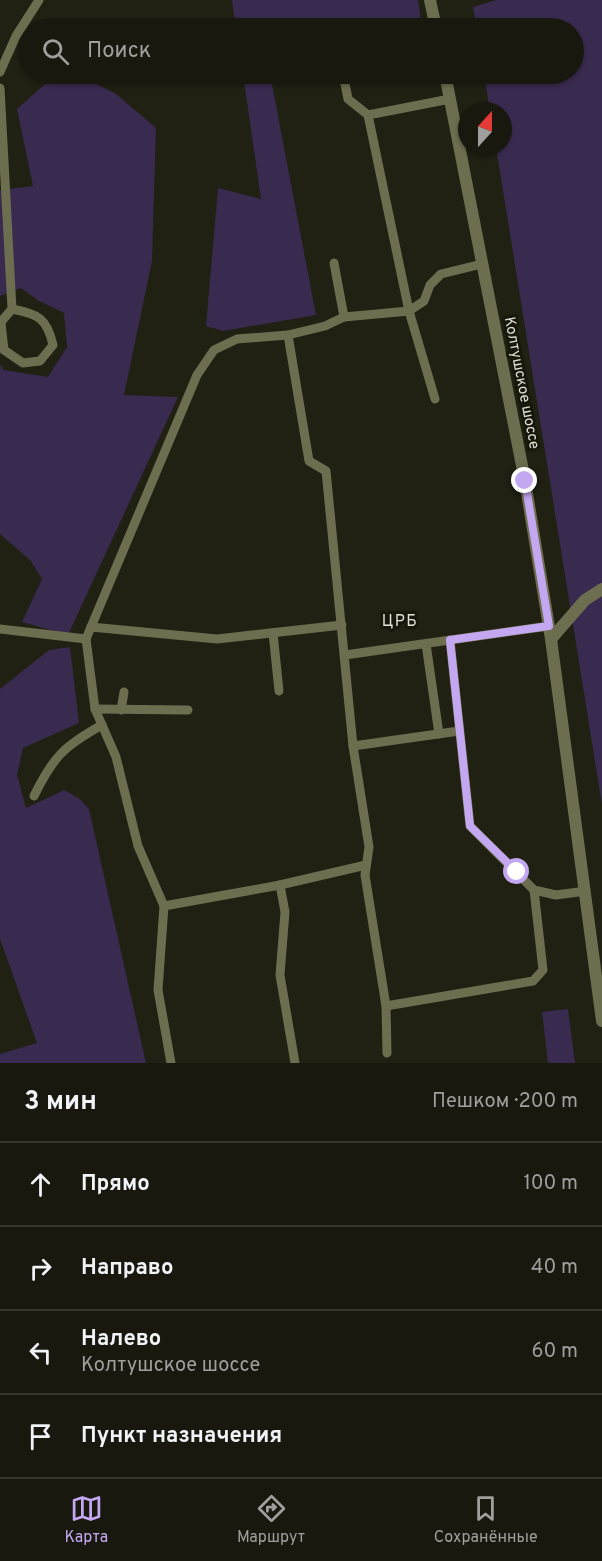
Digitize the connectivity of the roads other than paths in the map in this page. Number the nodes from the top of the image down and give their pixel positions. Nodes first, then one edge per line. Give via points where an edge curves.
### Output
1 (39, 0) edge
2 (430, 0) edge
3 (28, 18) edge
4 (434, 18) edge
5 (18, 33) edge
6 (0, 72) edge
7 (345, 84) edge
8 (447, 84) edge
9 (0, 88) edge
10 (450, 99) junction
11 (368, 115) junction
12 (2, 179) edge
13 (4, 234) edge
14 (334, 263) dead end
15 (482, 264) junction
16 (12, 309) junction
17 (409, 311) junction
18 (344, 317) junction
19 (0, 323) edge
20 (288, 335) junction
21 (435, 399) dead end
22 (602, 589) edge
23 (342, 625) junction
24 (91, 627) junction
25 (0, 629) edge
26 (550, 632) junction
27 (273, 633) junction
28 (86, 639) junction
29 (450, 640) junction
30 (426, 644) junction
31 (345, 655) junction
32 (279, 691) dead end
33 (124, 692) dead end
34 (95, 709) junction
35 (121, 710) junction
36 (188, 710) dead end
37 (102, 725) junction
38 (459, 730) junction
39 (439, 734) junction
40 (353, 746) junction
41 (34, 796) dead end
42 (366, 864) junction
43 (280, 885) junction
44 (534, 890) junction
45 (586, 891) junction
46 (164, 906) junction
47 (598, 954) edge
48 (386, 1006) junction
49 (602, 1021) edge
50 (387, 1053) dead end
51 (171, 1063) edge
52 (295, 1063) edge

1 - 3 lane
2 - 4 street
5 - 6 lane
7 - 11 lane via 348,99
8 - 10 street, Колтушское шоссе
9 - 12 lane
10 - 11 lane
10 - 15 street, Колтушское шоссе
11 - 17 lane
12 - 13 lane
13 - 16 lane
14 - 18 lane
15 - 17 lane via 441,274 430,285 424,301
15 - 26 street, Колтушское шоссе
16 - 19 lane
16 - 19 lane via 33,314 49,327 52,345 40,361 23,363 4,350
17 - 18 lane
17 - 21 lane
18 - 20 lane
20 - 23 lane via 309,461 326,471
20 - 24 lane via 237,339 214,350 197,375
22 - 26 street
23 - 27 lane
23 - 31 lane
24 - 27 lane via 217,639
24 - 28 lane
25 - 28 lane
26 - 29 lane
26 - 45 street, Колтушское шоссе
27 - 32 lane
28 - 34 lane
29 - 30 lane
29 - 38 lane
30 - 31 lane
30 - 39 lane
31 - 40 lane
33 - 35 lane
34 - 35 lane
34 - 37 lane
35 - 36 lane
37 - 41 lane via 73,741 48,766
37 - 46 lane via 116,757 138,846
38 - 39 lane
38 - 44 lane via 470,826
39 - 40 lane
40 - 42 lane via 369,848
42 - 43 lane
42 - 48 lane
43 - 46 lane
43 - 52 lane via 285,912 279,975
44 - 45 lane via 556,895
44 - 48 lane via 543,970 533,981
45 - 47 street, Колтушское шоссе
46 - 51 lane via 158,990
47 - 49 street, Колтушское шоссе
48 - 50 lane

